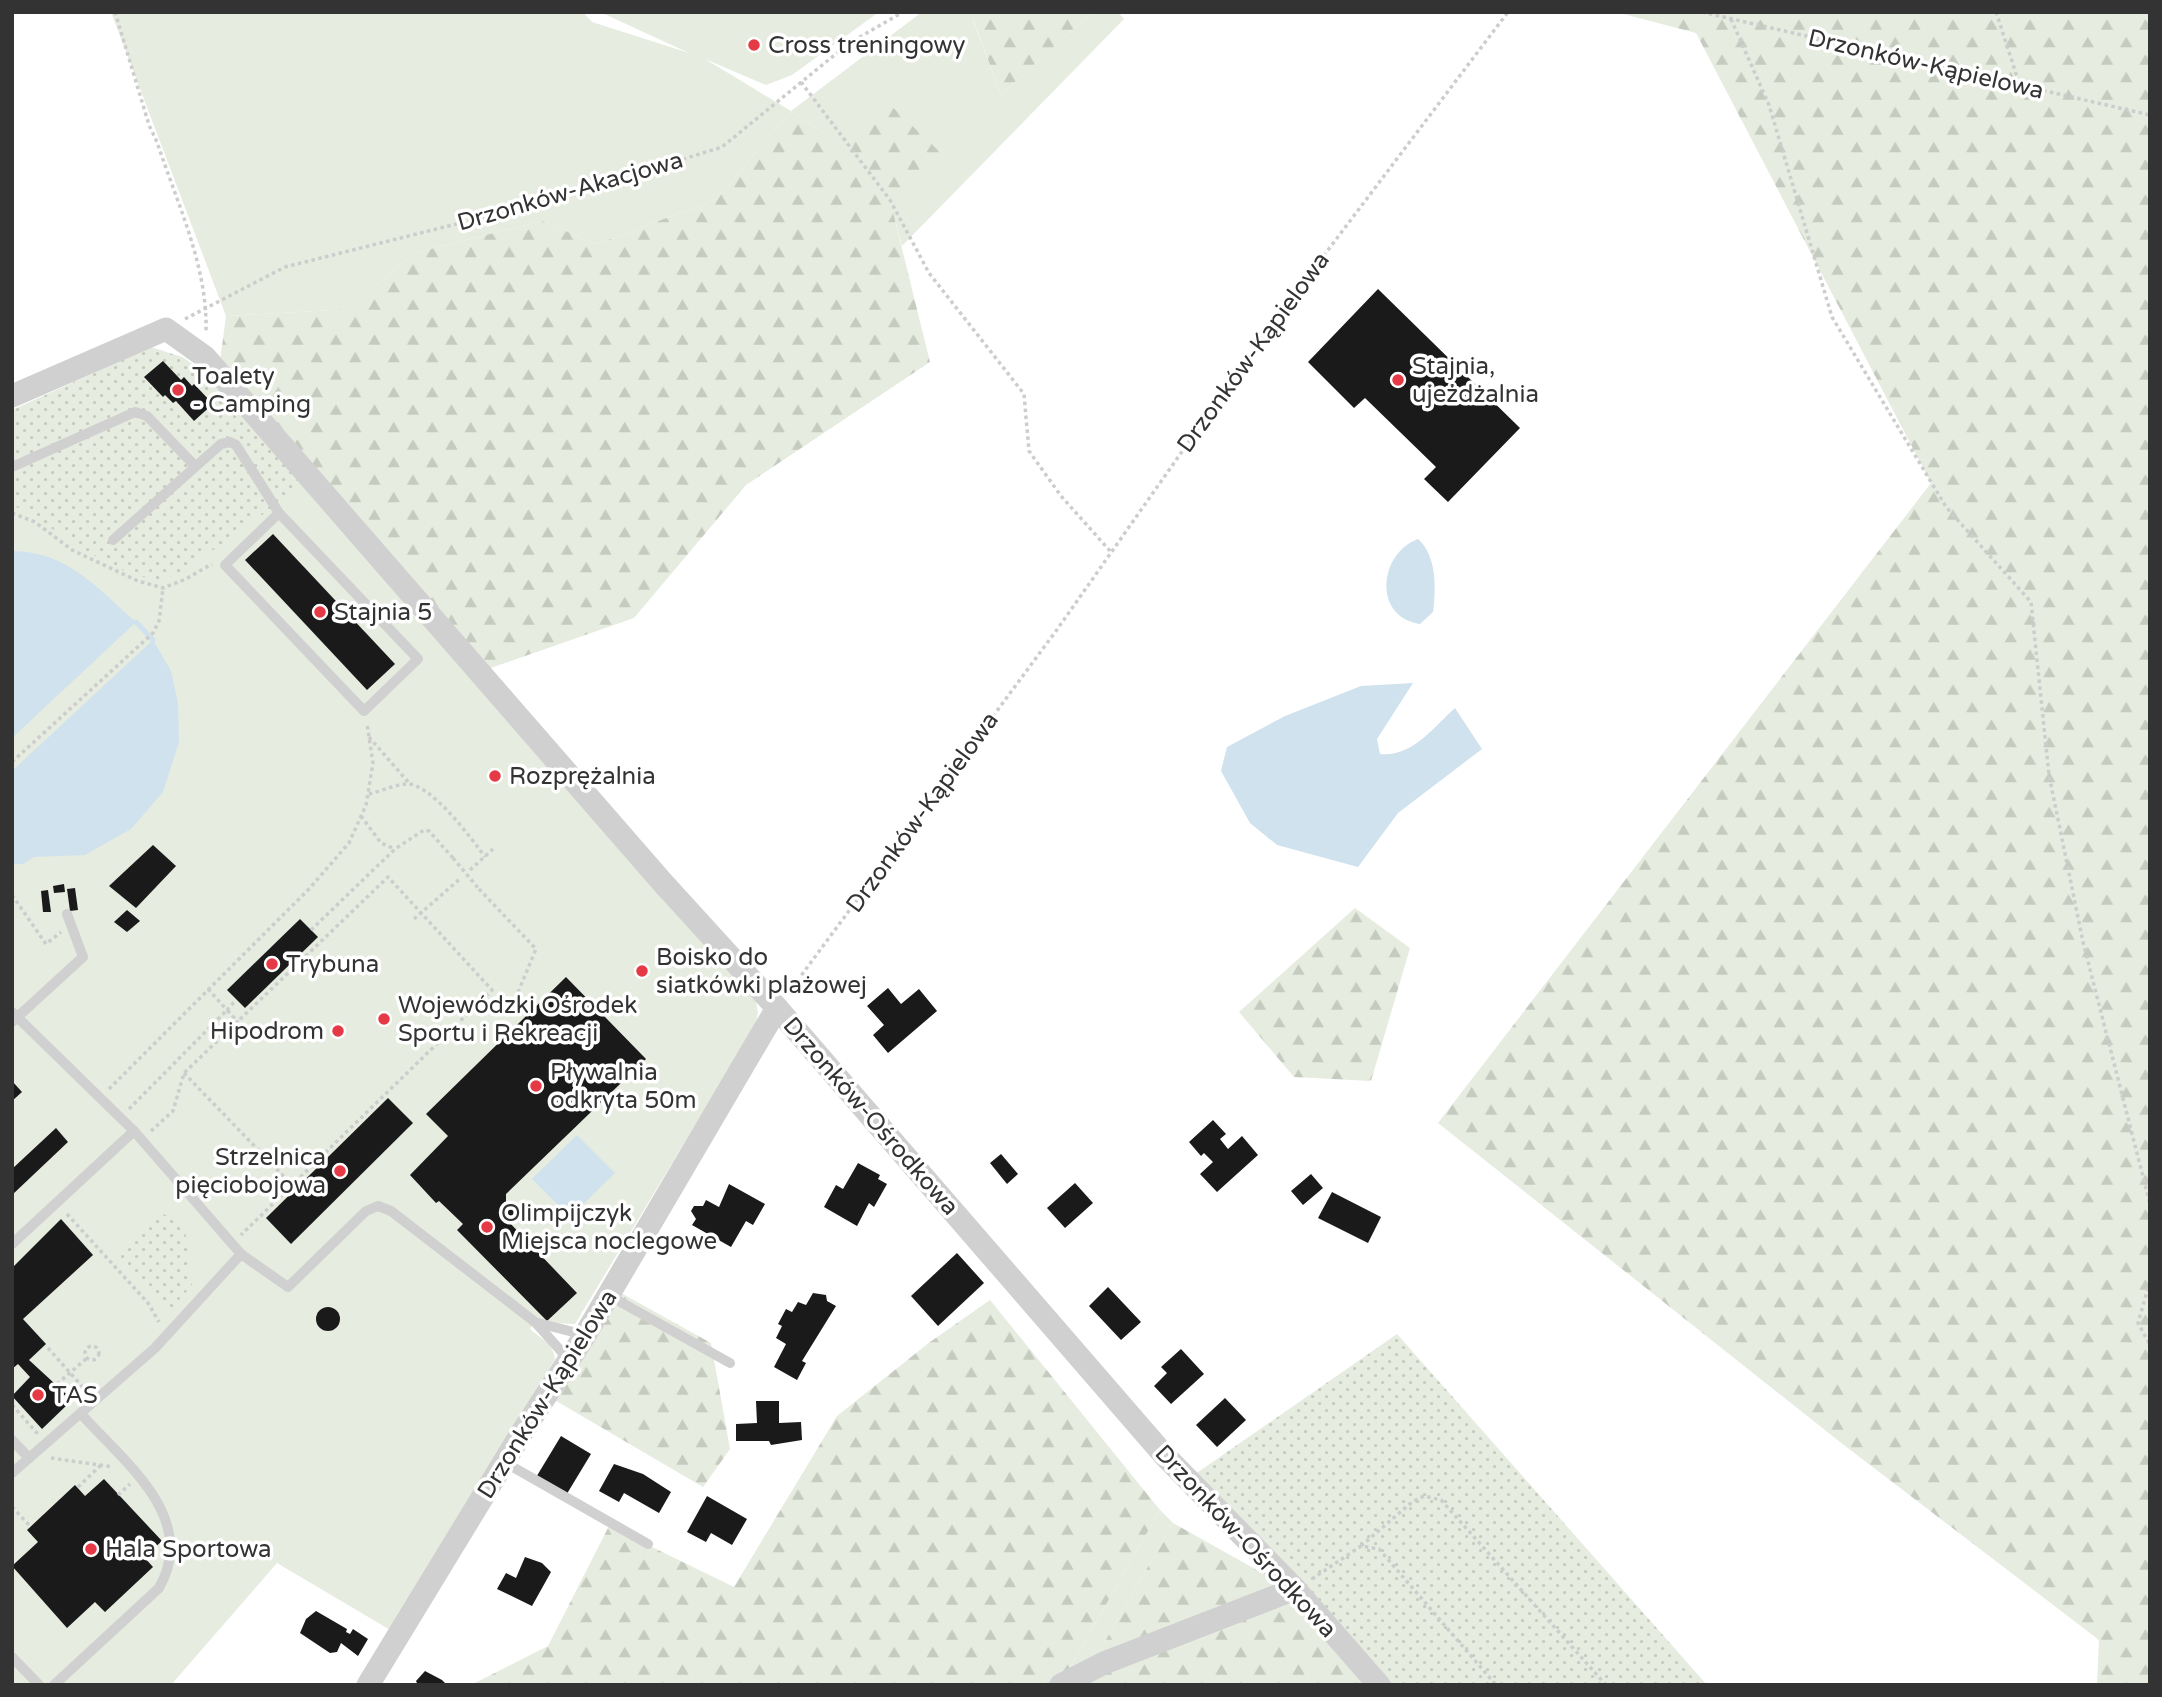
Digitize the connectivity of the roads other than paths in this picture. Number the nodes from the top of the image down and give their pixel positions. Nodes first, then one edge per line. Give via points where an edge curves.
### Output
1 (12, 396) edge
2 (12, 467) edge
3 (195, 467) junction
4 (279, 513) junction
5 (113, 540) dead end
6 (69, 919) road end
7 (777, 1008) junction
8 (14, 1017) edge
9 (138, 1136) junction
10 (12, 1244) edge
11 (241, 1254) junction
12 (608, 1295) junction
13 (535, 1322) junction
14 (585, 1335) junction
15 (569, 1360) junction
16 (730, 1363) dead end
17 (82, 1415) junction
18 (12, 1440) edge
19 (35, 1459) junction
20 (504, 1462) junction
21 (12, 1474) edge
22 (648, 1544) dead end
23 (1295, 1589) junction
24 (12, 1657) edge
25 (38, 1685) edge
26 (54, 1685) edge
27 (368, 1685) edge
28 (1061, 1685) edge
29 (1379, 1685) edge

1 - 7 street, Drzonków-Ośrodkowa via 166,329 205,357
2 - 3 lane via 135,412 147,416
3 - 4 lane via 221,444 236,445
3 - 5 lane
4 - 4 lane via 418,659 364,711 225,565
6 - 8 lane via 83,957
7 - 12 street, Drzonków-Kąpielowa
7 - 23 street, Drzonków-Ośrodkowa via 1165,1456
8 - 9 lane
9 - 10 lane
9 - 11 lane
11 - 13 lane via 288,1286 366,1211 378,1206
11 - 17 lane via 155,1348
12 - 14 street, Drzonków-Kąpielowa
12 - 16 lane
13 - 14 lane
13 - 15 lane
14 - 15 street, Drzonków-Kąpielowa
15 - 20 street, Drzonków-Kąpielowa
17 - 19 lane
17 - 26 lane via 152,1492 169,1524 172,1547 169,1570 159,1588
18 - 19 lane
19 - 21 lane
20 - 22 lane
20 - 27 street, Drzonków-Kąpielowa
23 - 28 street via 1104,1663
23 - 29 street, Drzonków-Ośrodkowa
24 - 25 lane

